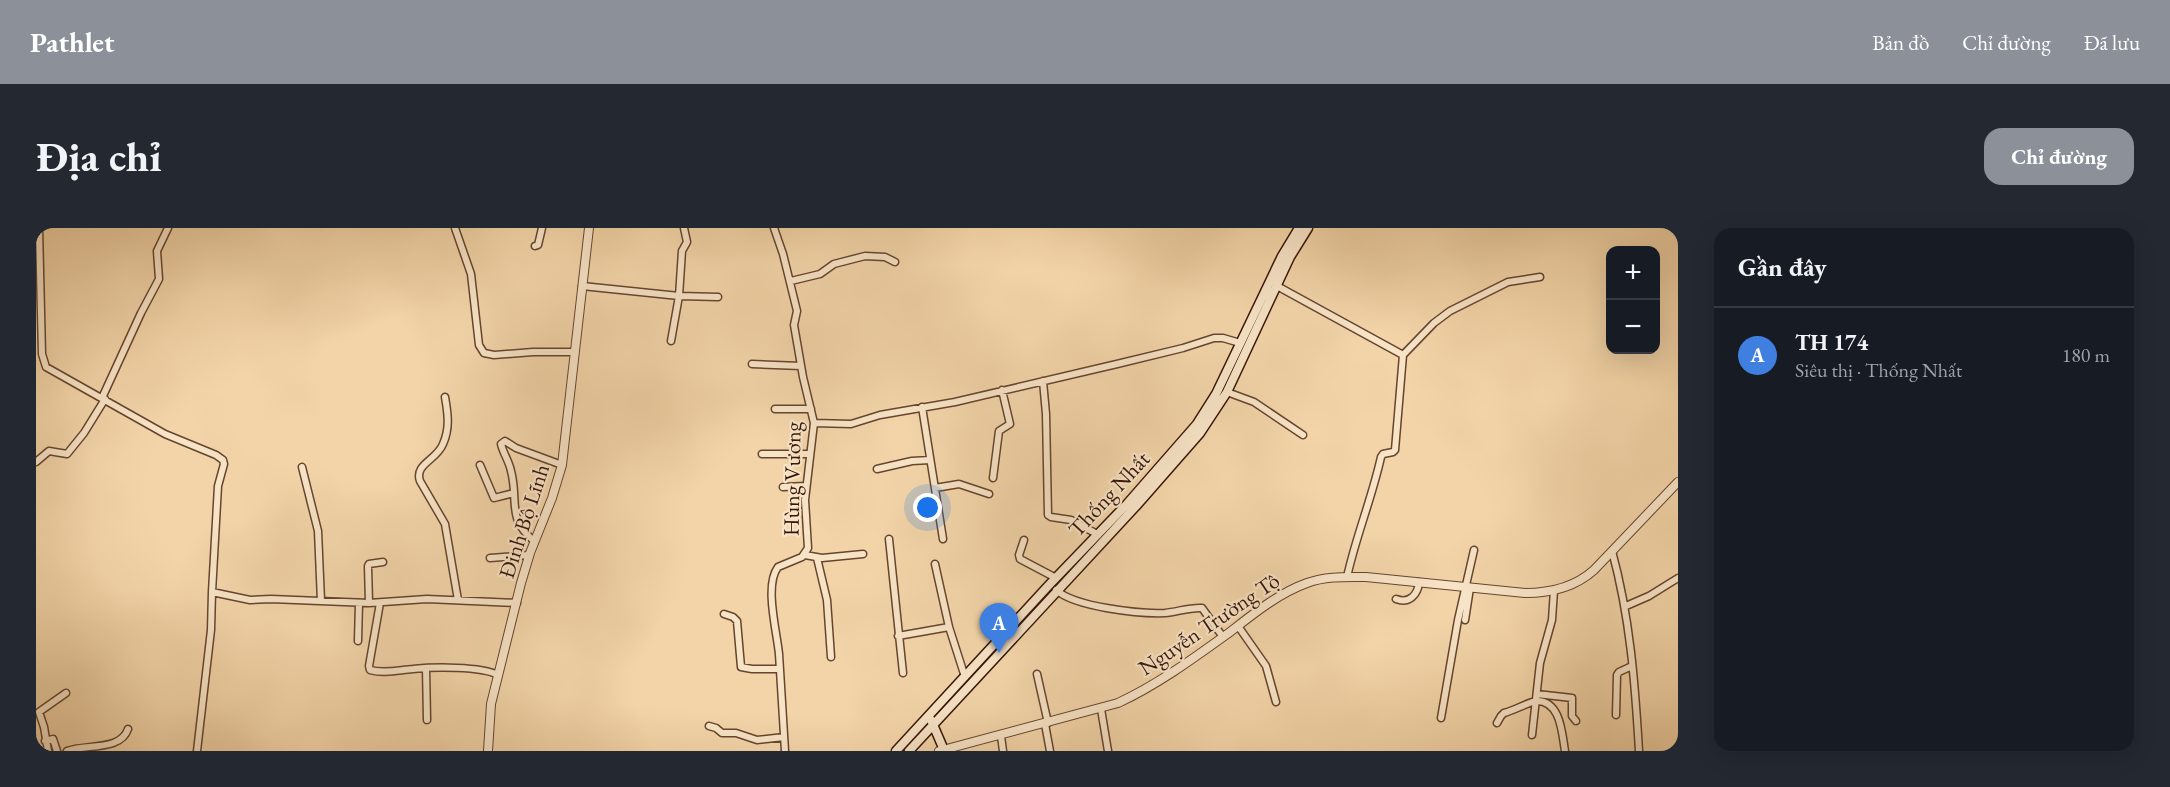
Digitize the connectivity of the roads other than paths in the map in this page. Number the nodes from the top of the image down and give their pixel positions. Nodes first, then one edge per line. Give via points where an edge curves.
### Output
1 (39, 228) edge
2 (168, 228) edge
3 (455, 228) edge
4 (543, 228) edge
5 (589, 228) edge
6 (684, 228) edge
7 (774, 228) edge
8 (1299, 228) edge
9 (1308, 228) edge
10 (535, 246) dead end
11 (895, 261) dead end
12 (1540, 277) dead end
13 (791, 281) junction
14 (582, 286) junction
15 (1277, 286) junction
16 (1268, 295) junction
17 (679, 296) junction
18 (718, 297) dead end
19 (671, 341) dead end
20 (1240, 343) junction
21 (574, 351) junction
22 (1403, 355) junction
23 (752, 364) dead end
24 (801, 366) junction
25 (1043, 381) junction
26 (1002, 390) junction
27 (1227, 392) junction
28 (445, 397) dead end
29 (103, 399) junction
30 (922, 407) junction
31 (775, 409) dead end
32 (812, 410) junction
33 (814, 423) junction
34 (1303, 435) dead end
35 (762, 454) dead end
36 (810, 454) junction
37 (930, 459) junction
38 (36, 462) edge
39 (480, 465) dead end
40 (562, 465) junction
41 (302, 467) dead end
42 (877, 469) dead end
43 (993, 478) dead end
44 (806, 486) junction
45 (783, 487) dead end
46 (1677, 487) edge
47 (935, 488) junction
48 (514, 493) junction
49 (989, 494) dead end
50 (1097, 534) junction
51 (889, 539) dead end
52 (943, 539) dead end
53 (1024, 540) dead end
54 (534, 541) junction
55 (1474, 550) dead end
56 (1612, 551) junction
57 (862, 554) dead end
58 (529, 555) junction
59 (805, 555) junction
60 (490, 558) dead end
61 (818, 558) junction
62 (383, 562) dead end
63 (934, 564) dead end
64 (1347, 577) junction
65 (1056, 578) junction
66 (1678, 578) edge
67 (1419, 582) junction
68 (1468, 588) junction
69 (1056, 590) junction
70 (1554, 590) junction
71 (212, 592) junction
72 (1396, 599) dead end
73 (458, 600) junction
74 (321, 601) junction
75 (1040, 602) junction
76 (359, 603) junction
77 (369, 603) junction
78 (380, 603) junction
79 (517, 603) junction
80 (1626, 606) junction
81 (724, 614) dead end
82 (1465, 620) dead end
83 (1238, 626) junction
84 (949, 627) junction
85 (898, 636) junction
86 (1223, 637) junction
87 (358, 641) dead end
88 (831, 657) dead end
89 (1632, 666) junction
90 (426, 668) junction
91 (779, 669) junction
92 (903, 673) dead end
93 (1037, 674) dead end
94 (498, 675) junction
95 (965, 677) junction
96 (66, 693) dead end
97 (1537, 698) junction
98 (1276, 702) dead end
99 (1101, 709) junction
100 (1616, 715) dead end
101 (1442, 718) dead end
102 (427, 720) dead end
103 (931, 720) junction
104 (1576, 721) dead end
105 (1497, 723) dead end
106 (1046, 724) junction
107 (709, 726) dead end
108 (128, 729) dead end
109 (1532, 735) dead end
110 (1001, 736) junction
111 (784, 737) junction
112 (45, 741) junction
113 (942, 750) edge
114 (48, 751) edge
115 (57, 751) edge
116 (67, 751) edge
117 (197, 751) edge
118 (488, 751) edge
119 (784, 751) edge
120 (897, 751) edge
121 (909, 751) edge
122 (1004, 751) edge
123 (1050, 751) edge
124 (1108, 751) edge
125 (1565, 751) edge
126 (1639, 751) edge

1 - 29 street via 44,363 49,370
2 - 29 street via 158,251 159,279
3 - 21 street via 469,267 479,345 484,353
4 - 10 street
5 - 14 street, Đinh Bộ Lĩnh
6 - 17 street via 687,242 682,251
7 - 13 street, Hùng Vương
8 - 16 main road, Thống Nhất via 1282,256
9 - 15 main road, Thống Nhất
11 - 13 street via 865,256
12 - 22 street via 1508,282 1460,306 1434,323
13 - 24 street, Hùng Vương
14 - 17 street
14 - 21 street, Đinh Bộ Lĩnh
15 - 16 main road, Thống Nhất
15 - 22 street
16 - 20 main road, Thống Nhất
16 - 27 main road, Thống Nhất
17 - 18 street
17 - 19 street
20 - 25 street via 1214,338
20 - 50 main road, Thống Nhất via 1197,424
21 - 40 street, Đinh Bộ Lĩnh
22 - 64 street via 1395,450 1381,457
23 - 24 street
24 - 32 street, Hùng Vương
25 - 26 street
25 - 50 street via 1048,515 1071,520
26 - 30 street
26 - 43 street via 1010,424 999,431
27 - 34 street via 1254,402
27 - 69 main road, Thống Nhất via 1191,443
28 - 73 street via 448,424 443,446 420,468 418,475 445,524
29 - 38 street via 67,454 49,451
29 - 71 street via 165,434 223,460 217,490
30 - 33 street via 847,425
30 - 37 street
31 - 32 street
32 - 33 street, Hùng Vương
33 - 36 street, Hùng Vương
35 - 36 street
36 - 44 street, Hùng Vương
37 - 42 street
37 - 47 street
39 - 48 street via 494,498
40 - 48 street via 503,442 500,446 512,471
40 - 54 street, Đinh Bộ Lĩnh
41 - 74 street via 318,531
44 - 45 street
44 - 59 street, Hùng Vương
46 - 56 street, Nguyễn Trường Tộ
47 - 49 street via 959,484
47 - 52 street
48 - 54 street via 518,523
50 - 65 main road, Thống Nhất
51 - 85 street
53 - 65 street via 1020,559
54 - 58 street, Đinh Bộ Lĩnh
55 - 68 street
56 - 70 street, Nguyễn Trường Tộ via 1578,582
56 - 80 street
57 - 61 street
58 - 60 street
58 - 79 street, Đinh Bộ Lĩnh
59 - 61 street
59 - 91 street, Hùng Vương via 780,565 774,573 773,615
61 - 88 street via 827,600
62 - 77 street via 368,566
63 - 84 street
64 - 67 street, Nguyễn Trường Tộ
64 - 83 street, Nguyễn Trường Tộ via 1296,588
65 - 75 main road, Thống Nhất
66 - 80 street
67 - 68 street, Nguyễn Trường Tộ
67 - 72 street via 1413,597 1405,601
68 - 70 street, Nguyễn Trường Tộ via 1525,593
68 - 82 street
68 - 101 street via 1458,620
69 - 75 main road, Thống Nhất
69 - 86 street via 1072,600 1119,609 1161,613 1202,608
70 - 97 street
71 - 74 street via 250,600
71 - 117 street
73 - 78 street
73 - 79 street
74 - 76 street
75 - 95 main road, Thống Nhất
75 - 103 main road, Thống Nhất
76 - 77 street
76 - 87 street
77 - 78 street
78 - 90 street via 369,668
79 - 94 street, Đinh Bộ Lĩnh
80 - 89 street
81 - 91 street via 737,621 741,667
83 - 86 street, Nguyễn Trường Tộ
83 - 98 street via 1266,666
84 - 85 street
84 - 95 street
85 - 92 street
86 - 99 street, Nguyễn Trường Tộ via 1140,692
89 - 100 street via 1617,675
89 - 126 street
90 - 94 street via 481,669
90 - 102 street
91 - 111 street, Hùng Vương
93 - 106 street
94 - 118 street, Đinh Bộ Lĩnh via 489,716
95 - 103 main road, Thống Nhất
96 - 112 street via 39,712
97 - 104 street via 1572,698 1572,716
97 - 105 street via 1504,713
97 - 109 street
97 - 125 street via 1555,710
99 - 106 street, Nguyễn Trường Tộ
99 - 124 street
103 - 113 main road
103 - 120 main road, Thống Nhất
103 - 121 main road, Thống Nhất
106 - 110 street, Nguyễn Trường Tộ
106 - 123 street
107 - 111 street via 757,740
108 - 116 street via 114,744
110 - 113 street, Nguyễn Trường Tộ
110 - 122 street
111 - 119 street, Hùng Vương
112 - 114 street
112 - 115 street via 53,739

